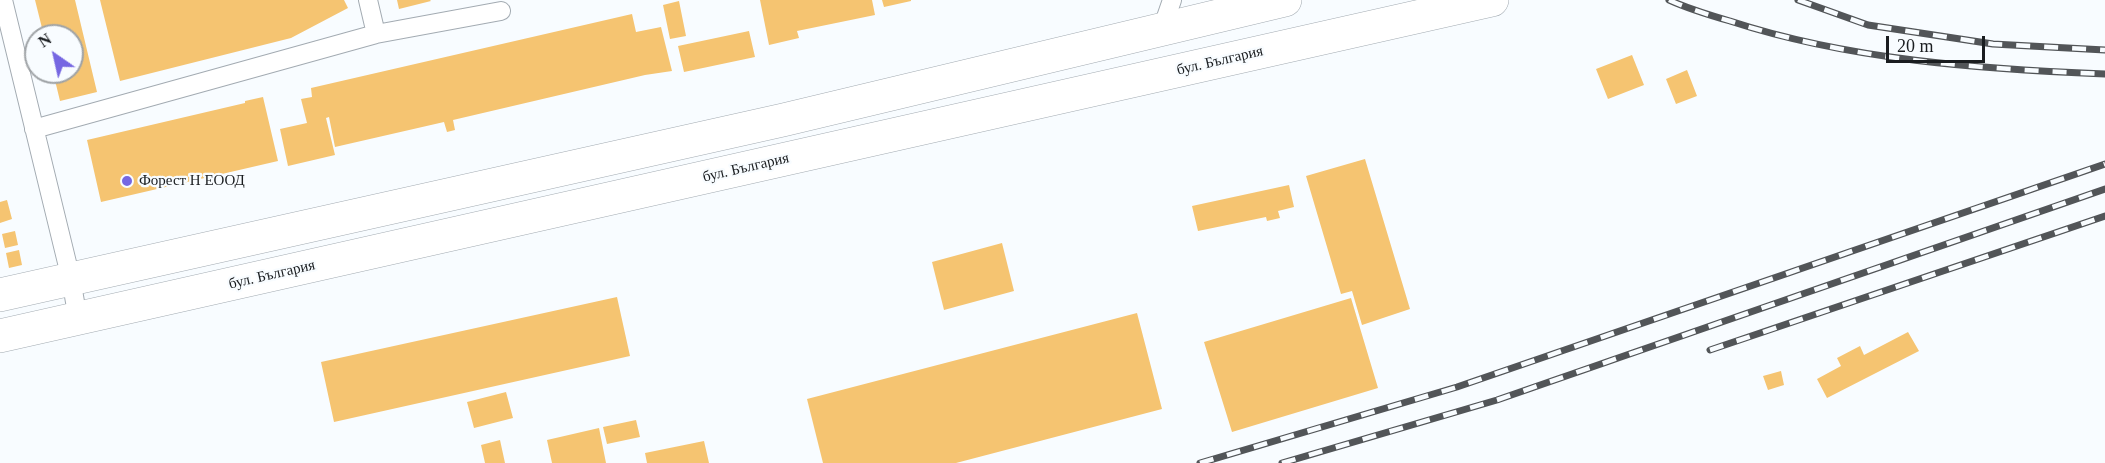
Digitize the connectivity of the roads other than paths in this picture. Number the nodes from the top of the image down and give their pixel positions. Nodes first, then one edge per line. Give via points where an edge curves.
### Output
1 (3, 0) edge
2 (368, 0) edge
3 (1285, 0) edge
4 (1475, 2) edge
5 (501, 10) dead end
6 (1167, 15) edge
7 (376, 34) junction
8 (34, 129) junction
9 (687, 141) junction
10 (695, 179) junction
11 (71, 279) junction
12 (0, 295) edge
13 (78, 319) junction
14 (0, 336) edge

1 - 8 lane
2 - 7 lane
3 - 6 street
4 - 10 street, бул. България
5 - 7 lane
6 - 9 street
7 - 8 lane
8 - 11 lane
9 - 10 street
9 - 11 street
10 - 13 street, бул. България
11 - 12 street
11 - 13 lane
13 - 14 street, бул. България

